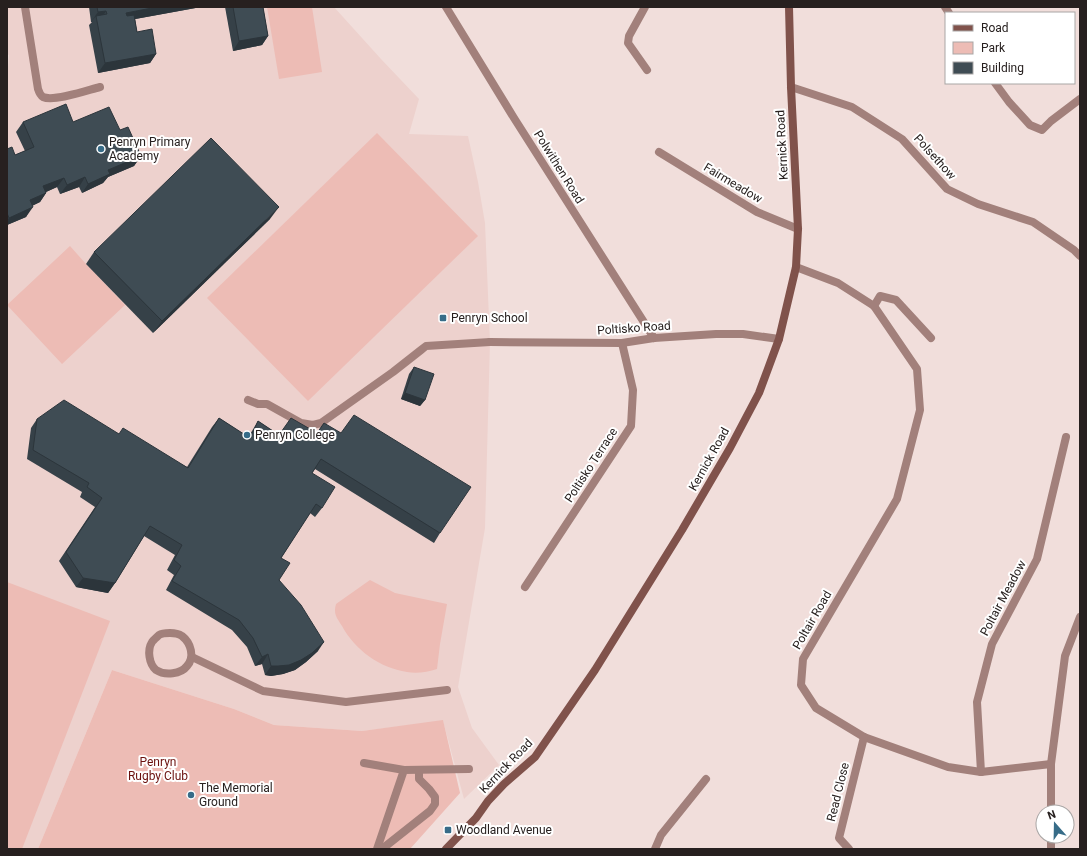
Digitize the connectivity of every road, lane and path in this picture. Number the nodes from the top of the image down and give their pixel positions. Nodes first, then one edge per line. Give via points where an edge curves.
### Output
1 (25, 7) edge
2 (446, 7) edge
3 (645, 7) edge
4 (789, 7) edge
5 (647, 70) dead end
6 (996, 84) edge
7 (100, 87) dead end
8 (791, 87) junction
9 (1080, 99) edge
10 (659, 152) dead end
11 (798, 229) junction
12 (1080, 256) edge
13 (796, 267) junction
14 (874, 306) junction
15 (654, 338) junction
16 (931, 338) dead end
17 (779, 339) junction
18 (622, 343) junction
19 (248, 400) dead end
20 (1066, 437) dead end
21 (525, 587) dead end
22 (1080, 618) edge
23 (192, 657) junction
24 (447, 690) dead end
25 (864, 737) junction
26 (364, 763) dead end
27 (1051, 764) junction
28 (469, 769) dead end
29 (404, 770) junction
30 (419, 770) junction
31 (981, 772) junction
32 (706, 779) dead end
33 (1051, 804) edge
34 (377, 849) edge
35 (382, 849) edge
36 (446, 849) edge
37 (655, 849) edge
38 (849, 849) edge

1 - 7 street via 40,94 44,97 61,98
2 - 15 street, Polwithen Road
3 - 5 street via 628,36 628,43
4 - 8 street, Kernick Road
6 - 9 street via 1030,125 1042,130
8 - 11 street, Kernick Road
8 - 12 street, Polsethow via 852,107 902,139 947,189 978,204 1033,222
10 - 11 street, Fairmeadow via 757,212
11 - 13 street, Kernick Road
13 - 14 street, Poltair Road via 838,283
13 - 17 street, Kernick Road
14 - 16 street via 880,296 896,300
14 - 25 street, Poltair Road via 917,369 920,410 897,499 803,659 801,685 816,708
15 - 17 street, Poltisko Road via 743,334
15 - 18 street, Poltisko Road
17 - 36 street, Kernick Road via 759,393 730,448 595,670 535,757 504,784
18 - 19 street, Poltisko Road via 490,342 426,346 393,372 320,423 313,425 301,423 267,404
18 - 21 street, Poltisko Terrace via 633,390 631,426
20 - 31 street, Poltair Meadow via 1037,559 992,644 978,702
22 - 27 street via 1065,656
23 - 23 street via 184,670 167,674 156,670 149,653 152,642 160,635 170,633 182,635
23 - 24 street via 263,691 346,702
25 - 31 street, Poltair Road via 948,767
25 - 38 street, Read Close via 839,838
26 - 29 street
27 - 31 street, Poltair Road
27 - 33 street
28 - 30 street
29 - 30 street
29 - 34 street
30 - 35 street via 419,779 429,789 435,804 430,811
32 - 37 street via 661,835

